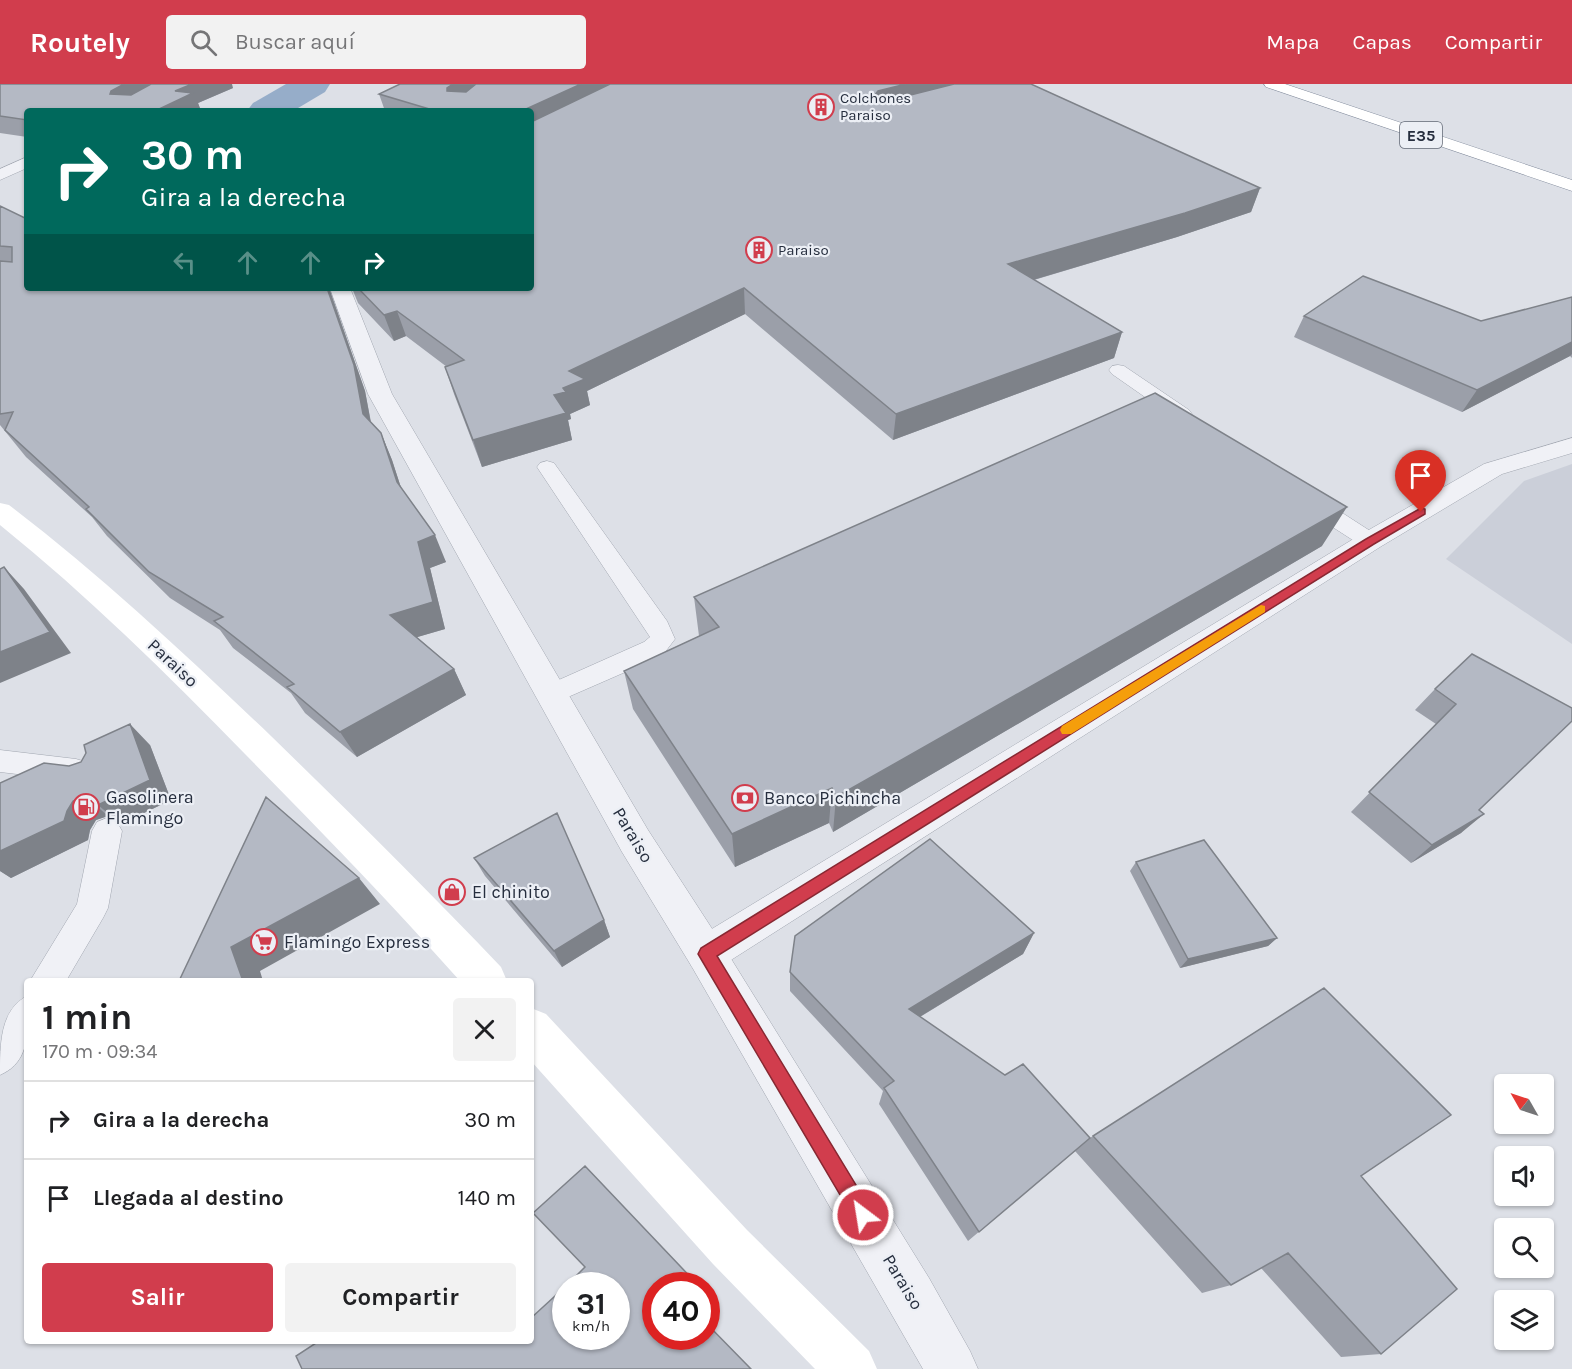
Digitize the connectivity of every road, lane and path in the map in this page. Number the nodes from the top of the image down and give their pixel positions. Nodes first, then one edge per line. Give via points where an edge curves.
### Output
1 (1271, 84) edge
2 (24, 163) edge
3 (0, 175) edge
4 (1572, 186) edge
5 (341, 291) edge
6 (1118, 370) dead end
7 (1195, 423) edge
8 (1572, 445) edge
9 (547, 467) dead end
10 (1292, 490) edge
11 (0, 511) edge
12 (1370, 541) junction
13 (552, 694) junction
14 (0, 761) edge
15 (92, 772) edge
16 (107, 831) dead end
17 (706, 954) junction
18 (49, 978) edge
19 (484, 978) edge
20 (24, 1018) edge
21 (534, 1032) edge
22 (0, 1057) edge
23 (851, 1369) edge
24 (952, 1369) edge

1 - 4 main road, E35
2 - 3 street
5 - 13 street, Paraiso via 380,394
6 - 7 lane
8 - 12 street via 1493,469
9 - 13 lane via 663,639 653,649
10 - 12 lane
11 - 19 main road, Paraiso via 54,552 216,704 419,906
12 - 17 street
13 - 17 street, Paraiso via 635,841
14 - 15 lane
16 - 18 lane via 92,908
17 - 24 street, Paraiso
20 - 22 lane
21 - 23 main road via 730,1247

